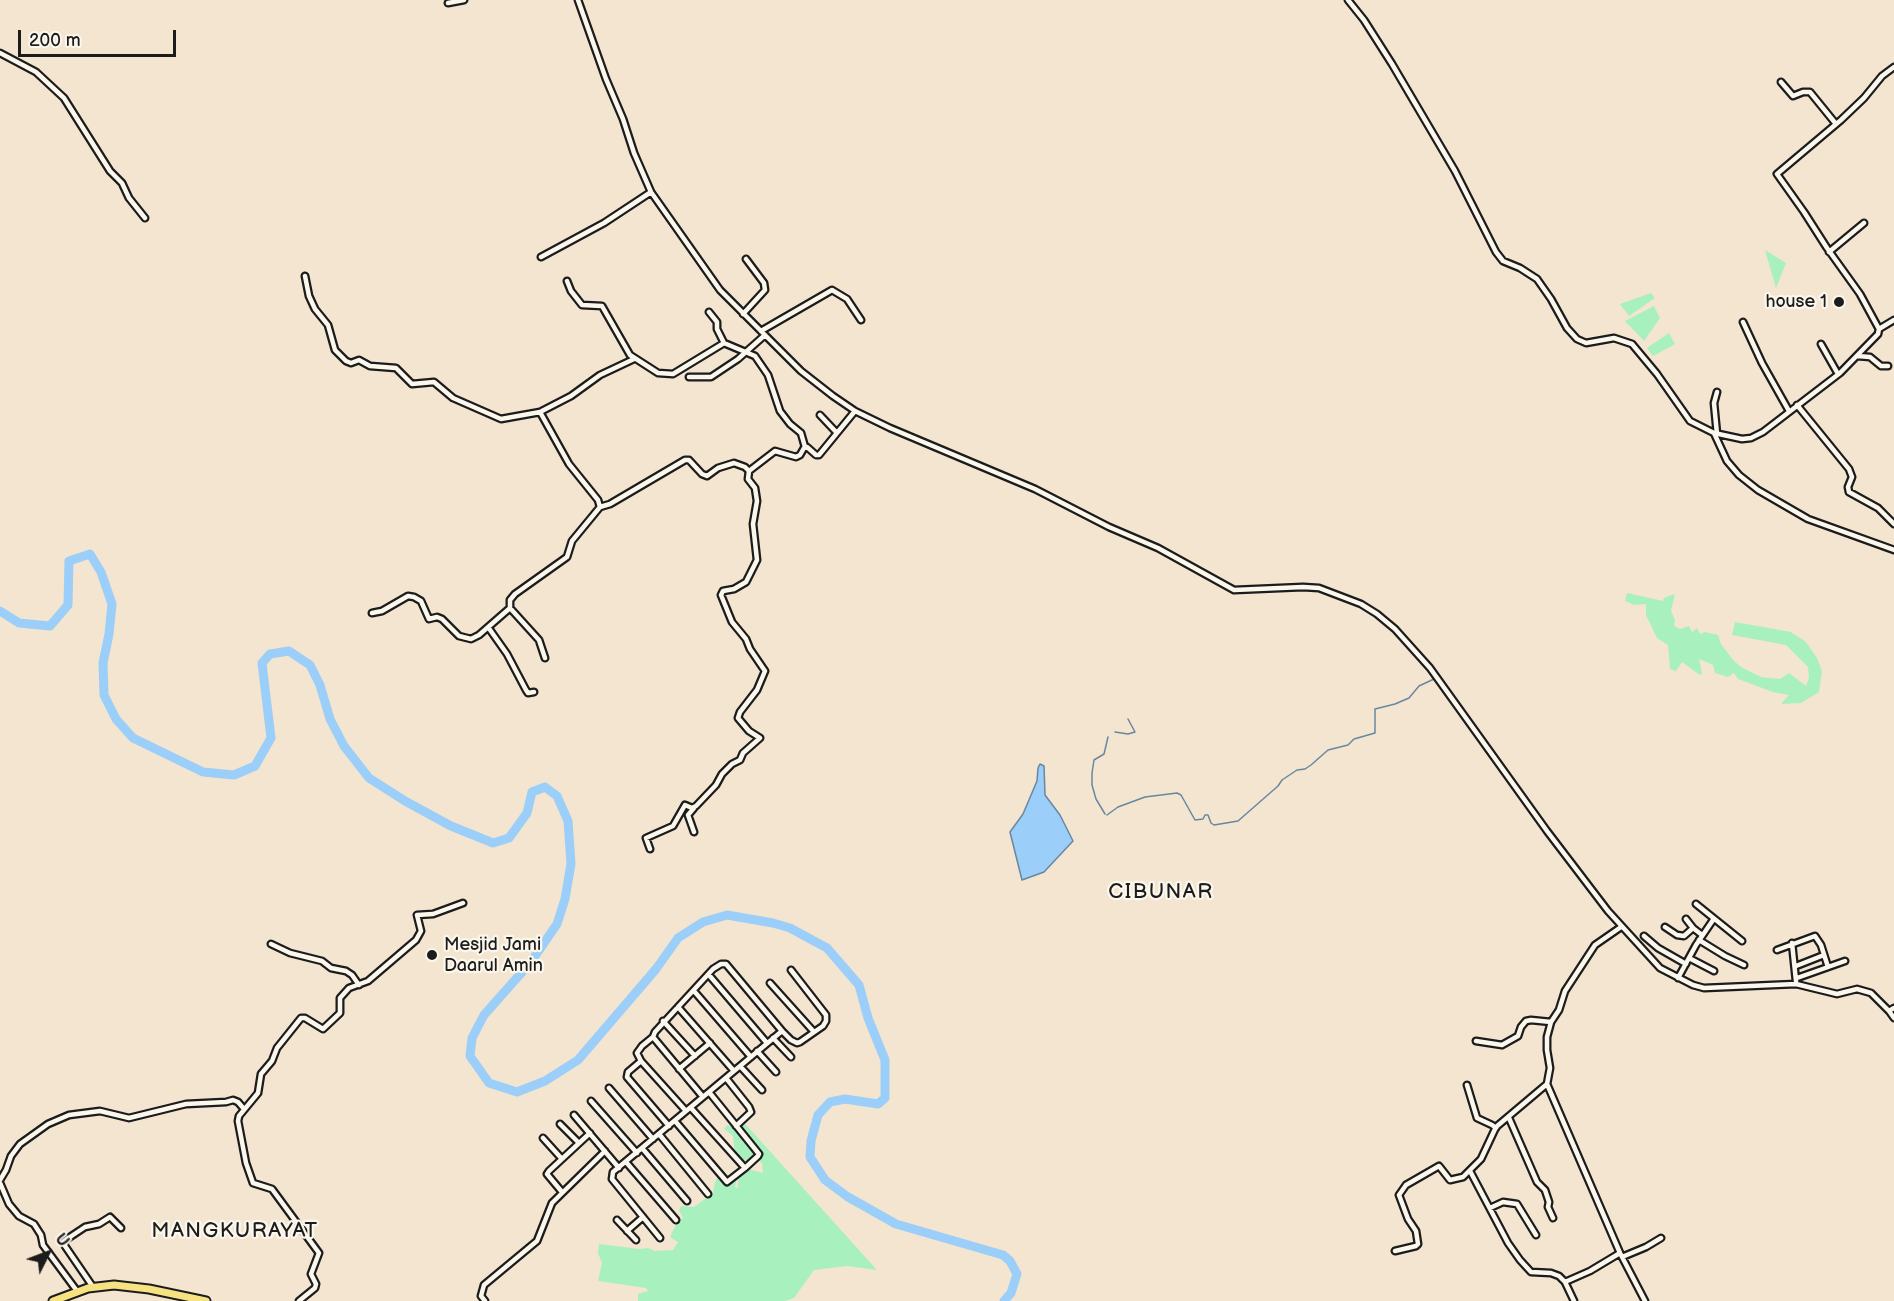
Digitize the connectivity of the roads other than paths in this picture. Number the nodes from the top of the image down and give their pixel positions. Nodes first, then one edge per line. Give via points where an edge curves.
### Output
1 (464, 0) edge
2 (578, 0) edge
3 (1348, 0) edge
4 (448, 3) dead end
5 (0, 53) edge
6 (1894, 67) edge
7 (1781, 82) dead end
8 (1836, 124) junction
9 (651, 192) junction
10 (146, 218) dead end
11 (1864, 223) dead end
12 (1829, 252) junction
13 (541, 257) dead end
14 (746, 259) dead end
15 (305, 276) dead end
16 (567, 281) dead end
17 (709, 312) dead end
18 (743, 314) junction
19 (861, 320) dead end
20 (1894, 320) edge
21 (1743, 322) dead end
22 (1879, 329) junction
23 (761, 331) junction
24 (765, 335) junction
25 (724, 343) junction
26 (1821, 344) dead end
27 (747, 351) junction
28 (1857, 356) junction
29 (634, 359) junction
30 (1888, 366) dead end
31 (1838, 375) junction
32 (689, 377) dead end
33 (1717, 392) dead end
34 (1797, 405) junction
35 (855, 411) junction
36 (1789, 411) junction
37 (540, 412) junction
38 (820, 415) dead end
39 (837, 433) junction
40 (1716, 434) junction
41 (805, 447) junction
42 (749, 471) junction
43 (600, 507) junction
44 (1894, 524) edge
45 (1894, 550) edge
46 (510, 608) junction
47 (372, 613) dead end
48 (488, 627) junction
49 (545, 658) dead end
50 (534, 692) dead end
51 (694, 808) junction
52 (694, 832) dead end
53 (650, 849) dead end
54 (463, 903) dead end
55 (1696, 904) dead end
56 (1686, 919) dead end
57 (1713, 920) junction
58 (1621, 927) junction
59 (1665, 927) dead end
60 (1694, 928) junction
61 (1644, 936) dead end
62 (1701, 938) junction
63 (1742, 941) dead end
64 (1792, 943) junction
65 (271, 944) dead end
66 (1777, 950) dead end
67 (1824, 955) junction
68 (1689, 958) junction
69 (1845, 961) dead end
70 (1686, 964) junction
71 (1744, 965) dead end
72 (1796, 966) junction
73 (1828, 967) junction
74 (791, 970) dead end
75 (1714, 971) dead end
76 (710, 975) junction
77 (1678, 978) junction
78 (1796, 981) junction
79 (771, 982) dead end
80 (360, 985) junction
81 (694, 991) junction
82 (678, 1007) junction
83 (1891, 1009) edge
84 (1894, 1018) edge
85 (663, 1020) junction
86 (1551, 1022) junction
87 (782, 1031) junction
88 (814, 1032) junction
89 (653, 1037) junction
90 (773, 1038) junction
91 (1476, 1041) dead end
92 (768, 1042) junction
93 (710, 1043) junction
94 (758, 1051) junction
95 (695, 1056) junction
96 (751, 1056) junction
97 (791, 1057) dead end
98 (641, 1061) junction
99 (740, 1065) junction
100 (679, 1069) junction
101 (734, 1071) junction
102 (776, 1072) dead end
103 (726, 1078) junction
104 (1547, 1084) junction
105 (1467, 1085) dead end
106 (609, 1088) dead end
107 (762, 1090) dead end
108 (709, 1092) junction
109 (703, 1097) junction
110 (591, 1101) dead end
111 (244, 1109) junction
112 (688, 1109) junction
113 (574, 1115) dead end
114 (1509, 1118) junction
115 (675, 1121) junction
116 (560, 1124) dead end
117 (669, 1125) junction
118 (736, 1126) junction
119 (1496, 1128) junction
120 (590, 1133) junction
121 (659, 1134) junction
122 (543, 1138) dead end
123 (653, 1139) junction
124 (579, 1143) junction
125 (642, 1149) junction
126 (605, 1151) junction
127 (637, 1153) junction
128 (562, 1159) junction
129 (626, 1162) junction
130 (619, 1168) junction
131 (745, 1168) junction
132 (1470, 1171) junction
133 (0, 1181) edge
134 (562, 1192) junction
135 (708, 1194) dead end
136 (687, 1201) dead end
137 (1490, 1208) junction
138 (643, 1217) junction
139 (1552, 1218) dead end
140 (617, 1220) dead end
141 (675, 1220) dead end
142 (121, 1228) dead end
143 (627, 1231) junction
144 (1536, 1234) dead end
145 (660, 1238) dead end
146 (1660, 1238) dead end
147 (636, 1240) dead end
148 (1395, 1251) dead end
149 (1621, 1255) junction
150 (1565, 1282) junction
151 (93, 1287) junction
152 (77, 1291) junction
153 (53, 1301) edge
154 (206, 1301) edge
155 (299, 1301) edge
156 (485, 1301) edge
157 (1574, 1301) edge
158 (1645, 1301) edge

1 - 4 street
2 - 9 street
3 - 40 street via 1430,128 1500,258 1537,279 1577,339 1586,342 1614,338 1632,344 1690,421
5 - 10 street via 36,72 64,98 110,171
6 - 8 street
7 - 8 street via 1792,96 1810,92
8 - 12 street via 1777,174
9 - 13 street
9 - 18 street via 720,290
11 - 12 street
12 - 22 street via 1860,294
14 - 18 street via 765,290
15 - 37 street via 309,296 328,325 335,350 349,363 359,360 370,366 396,368 412,384 434,382 453,398 501,419
16 - 29 street via 582,304 602,305
17 - 25 street
18 - 23 street
19 - 23 street via 846,299 832,290
20 - 22 street
21 - 36 street
22 - 28 street
23 - 24 street
24 - 27 street
24 - 35 street via 801,370
25 - 27 street
25 - 29 street via 671,375
26 - 31 street
27 - 32 street via 711,377
27 - 41 street via 762,365 780,410 800,432
28 - 30 street via 1870,357 1881,366
28 - 31 street
29 - 37 street
31 - 34 street
33 - 40 street
34 - 36 street
34 - 44 street via 1849,469 1849,492 1878,508
35 - 39 street
35 - 58 street via 1035,489 1158,548 1234,590 1319,588 1377,614 1435,674
36 - 40 street via 1751,438
37 - 43 street via 569,464
38 - 39 street
39 - 41 street via 819,454
40 - 45 street via 1731,467 1758,490 1808,519
41 - 42 street via 796,457 774,451
42 - 43 street via 734,463 707,476 685,460
42 - 51 street via 748,479 758,501 753,524 757,560 746,582 721,595 732,621 765,671 738,718 760,738
43 - 46 street via 572,540 569,555 515,594
46 - 48 street
46 - 49 street via 539,640
47 - 48 street via 408,596 421,601 429,619 442,619 459,636 471,639
48 - 50 street via 527,692
51 - 52 street via 688,815
51 - 53 street via 685,805 673,826 646,838
54 - 80 street via 433,914 417,915 421,931 416,940
55 - 57 street
56 - 60 street
57 - 62 street
57 - 63 street
58 - 77 street via 1660,968
58 - 86 street via 1589,952
59 - 60 street via 1684,936
60 - 62 street
61 - 70 street
62 - 68 street
62 - 71 street
64 - 66 street
64 - 67 street via 1815,936
64 - 72 street
65 - 80 street via 346,971
67 - 72 street
67 - 73 street
68 - 70 street
68 - 75 street
69 - 73 street
70 - 77 street
72 - 78 street
73 - 78 street
74 - 88 street via 826,1015 823,1026
76 - 81 street
76 - 87 street via 713,969 726,964
76 - 92 street
77 - 78 street via 1704,988
78 - 83 street via 1843,994 1865,991
79 - 88 street
80 - 111 street via 342,995 340,1013 323,1029 301,1018 277,1048 261,1074 258,1093
81 - 82 street
81 - 96 street
82 - 85 street
82 - 93 street
83 - 84 street
85 - 89 street
85 - 95 street
86 - 91 street via 1527,1021 1518,1036 1503,1045
86 - 104 street via 1547,1037
87 - 88 street via 797,1043
87 - 90 street
89 - 98 street via 637,1053
89 - 100 street
90 - 92 street
90 - 97 street
92 - 94 street
93 - 95 street
93 - 101 street
94 - 96 street
94 - 102 street
95 - 100 street
96 - 99 street
98 - 112 street
98 - 117 street via 627,1077
99 - 101 street
99 - 107 street
100 - 109 street
101 - 103 street
103 - 108 street
103 - 118 street via 751,1112
104 - 114 street
104 - 149 street
105 - 119 street via 1477,1118
106 - 123 street
108 - 109 street
108 - 118 street
109 - 112 street
110 - 127 street
111 - 133 street via 233,1100 186,1104 129,1118 100,1111 69,1115 20,1144
111 - 155 street via 238,1121 251,1179 272,1189 319,1253 311,1274 315,1288
112 - 115 street
112 - 131 street
113 - 120 street
114 - 119 street
114 - 139 street via 1537,1182 1545,1190
115 - 117 street
115 - 131 street via 727,1182
116 - 124 street
117 - 121 street
118 - 131 street via 759,1154
119 - 132 street via 1481,1159
120 - 124 street
120 - 126 street
121 - 123 street
121 - 135 street
122 - 128 street
123 - 125 street
124 - 128 street
125 - 127 street
125 - 136 street
126 - 130 street
126 - 134 street
127 - 129 street
128 - 134 street via 548,1174
129 - 130 street
129 - 141 street
130 - 138 street via 612,1179
132 - 137 street
132 - 148 street via 1450,1180 1439,1166 1406,1185 1399,1195 1418,1244
133 - 152 street via 9,1204 19,1216 34,1224 43,1245
134 - 156 street via 552,1203 537,1241 484,1285 481,1296
137 - 144 street via 1503,1202 1516,1204
137 - 150 street via 1508,1243 1531,1272 1551,1273
138 - 143 street
138 - 145 street
140 - 143 street
142 - 151 street via 111,1217 64,1241
143 - 147 street
146 - 149 street
149 - 150 street
149 - 158 street
150 - 157 street
151 - 152 main road
151 - 154 main road via 148,1289
152 - 153 main road

